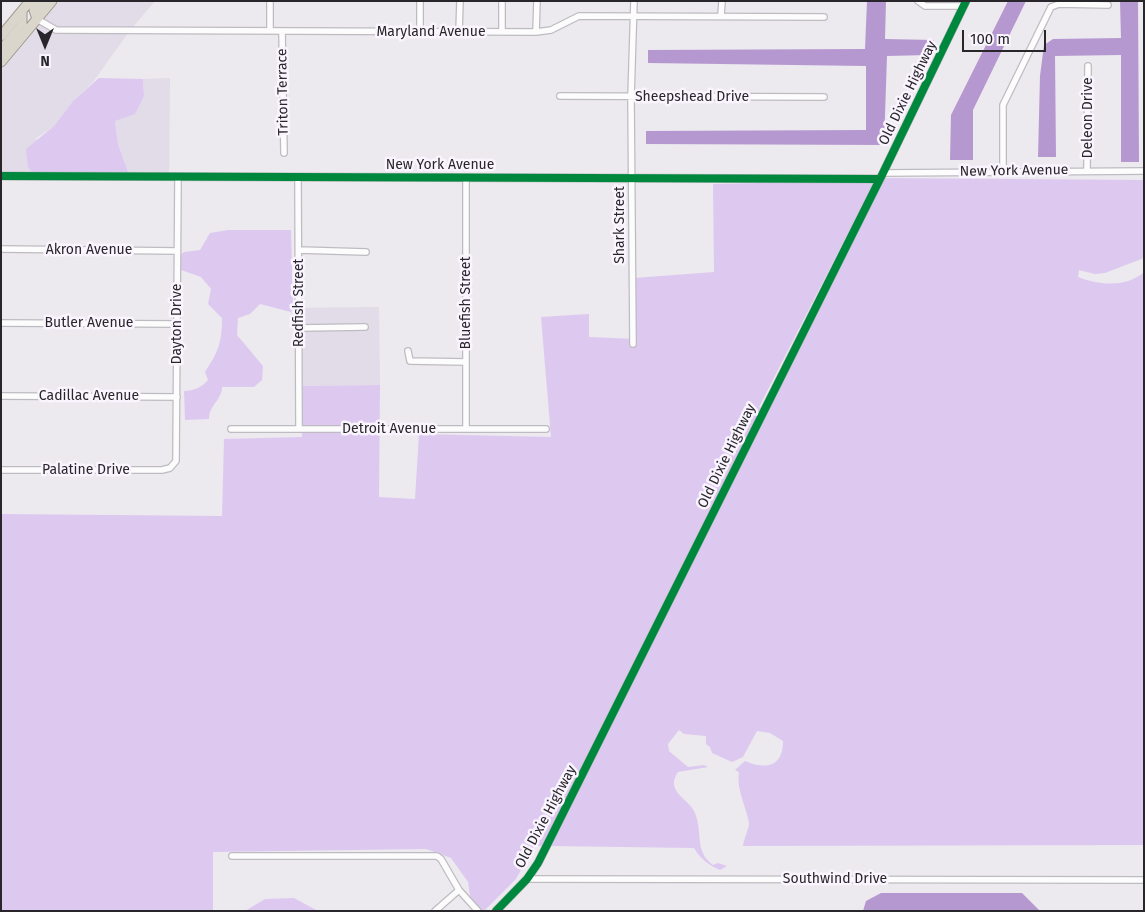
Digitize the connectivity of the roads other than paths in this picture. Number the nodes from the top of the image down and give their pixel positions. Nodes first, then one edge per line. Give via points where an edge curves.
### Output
1 (30, 1) edge
2 (41, 1) edge
3 (52, 1) edge
4 (270, 1) edge
5 (420, 1) edge
6 (460, 1) edge
7 (502, 1) edge
8 (537, 1) edge
9 (634, 1) edge
10 (722, 1) edge
11 (918, 1) edge
12 (965, 4) edge
13 (1108, 5) dead end
14 (22, 10) junction
15 (634, 16) junction
16 (721, 16) junction
17 (824, 17) dead end
18 (37, 19) junction
19 (270, 31) junction
20 (282, 31) junction
21 (420, 32) junction
22 (460, 32) junction
23 (502, 32) junction
24 (536, 32) junction
25 (1, 36) edge
26 (1, 50) edge
27 (1, 62) edge
28 (1088, 66) dead end
29 (560, 96) dead end
30 (631, 97) junction
31 (824, 97) dead end
32 (284, 153) dead end
33 (1087, 170) junction
34 (1003, 171) junction
35 (1144, 171) edge
36 (1, 176) edge
37 (881, 176) junction
38 (298, 177) junction
39 (178, 178) junction
40 (466, 178) junction
41 (632, 178) junction
42 (1, 250) edge
43 (299, 250) junction
44 (177, 251) junction
45 (366, 252) dead end
46 (1, 323) edge
47 (177, 324) junction
48 (365, 327) dead end
49 (299, 328) junction
50 (633, 344) dead end
51 (408, 351) dead end
52 (466, 362) junction
53 (1, 396) edge
54 (177, 397) junction
55 (232, 429) dead end
56 (299, 429) junction
57 (466, 429) junction
58 (546, 429) dead end
59 (170, 468) joint
60 (1, 470) edge
61 (232, 856) dead end
62 (527, 879) junction
63 (1144, 880) edge
64 (459, 890) junction
65 (436, 911) edge
66 (478, 911) edge
67 (496, 911) edge

1 - 14 highway
2 - 18 highway via 34,10
3 - 18 highway
4 - 19 street
5 - 21 street
6 - 22 street
7 - 23 street
8 - 24 street
9 - 15 street, Shark Street
10 - 16 street
11 - 12 street via 925,6
12 - 37 street, Old Dixie Highway
13 - 34 street via 1059,4 1051,7 1003,105
14 - 25 highway
14 - 26 highway via 22,25
15 - 16 street, Maryland Avenue
15 - 24 street, Maryland Avenue via 579,16 551,30
15 - 30 street, Shark Street
16 - 17 street, Maryland Avenue
18 - 19 street, Maryland Avenue via 56,30
18 - 27 highway
19 - 20 street, Maryland Avenue
20 - 21 street, Maryland Avenue
20 - 32 street, Triton Terrace
21 - 22 street, Maryland Avenue
22 - 23 street, Maryland Avenue
23 - 24 street, Maryland Avenue
28 - 33 street, Deleon Drive
29 - 30 street, Sheepshead Drive
30 - 31 street, Sheepshead Drive
30 - 41 street, Shark Street
33 - 34 street, New York Avenue
33 - 35 street, New York Avenue
34 - 37 street, New York Avenue
36 - 39 street, New York Avenue
37 - 41 street, New York Avenue
37 - 62 street, Old Dixie Highway via 538,863
38 - 39 street, New York Avenue
38 - 40 street, New York Avenue
38 - 43 street, Redfish Street
39 - 44 street, Dayton Drive
40 - 41 street, New York Avenue
40 - 52 street, Bluefish Street
41 - 50 street, Shark Street
42 - 44 street, Akron Avenue
43 - 45 street
43 - 49 street, Redfish Street
44 - 47 street, Dayton Drive
46 - 47 street, Butler Avenue
47 - 54 street, Dayton Drive
48 - 49 street
49 - 56 street, Redfish Street
51 - 52 street via 410,361
52 - 57 street, Bluefish Street
53 - 54 street, Cadillac Avenue
54 - 59 street, Dayton Drive via 176,461
55 - 56 street, Detroit Avenue
56 - 57 street, Detroit Avenue
57 - 58 street, Detroit Avenue
59 - 60 street, Palatine Drive
61 - 64 street via 437,856
62 - 63 street, Southwind Drive
62 - 67 street, Old Dixie Highway
64 - 65 street
64 - 66 street

